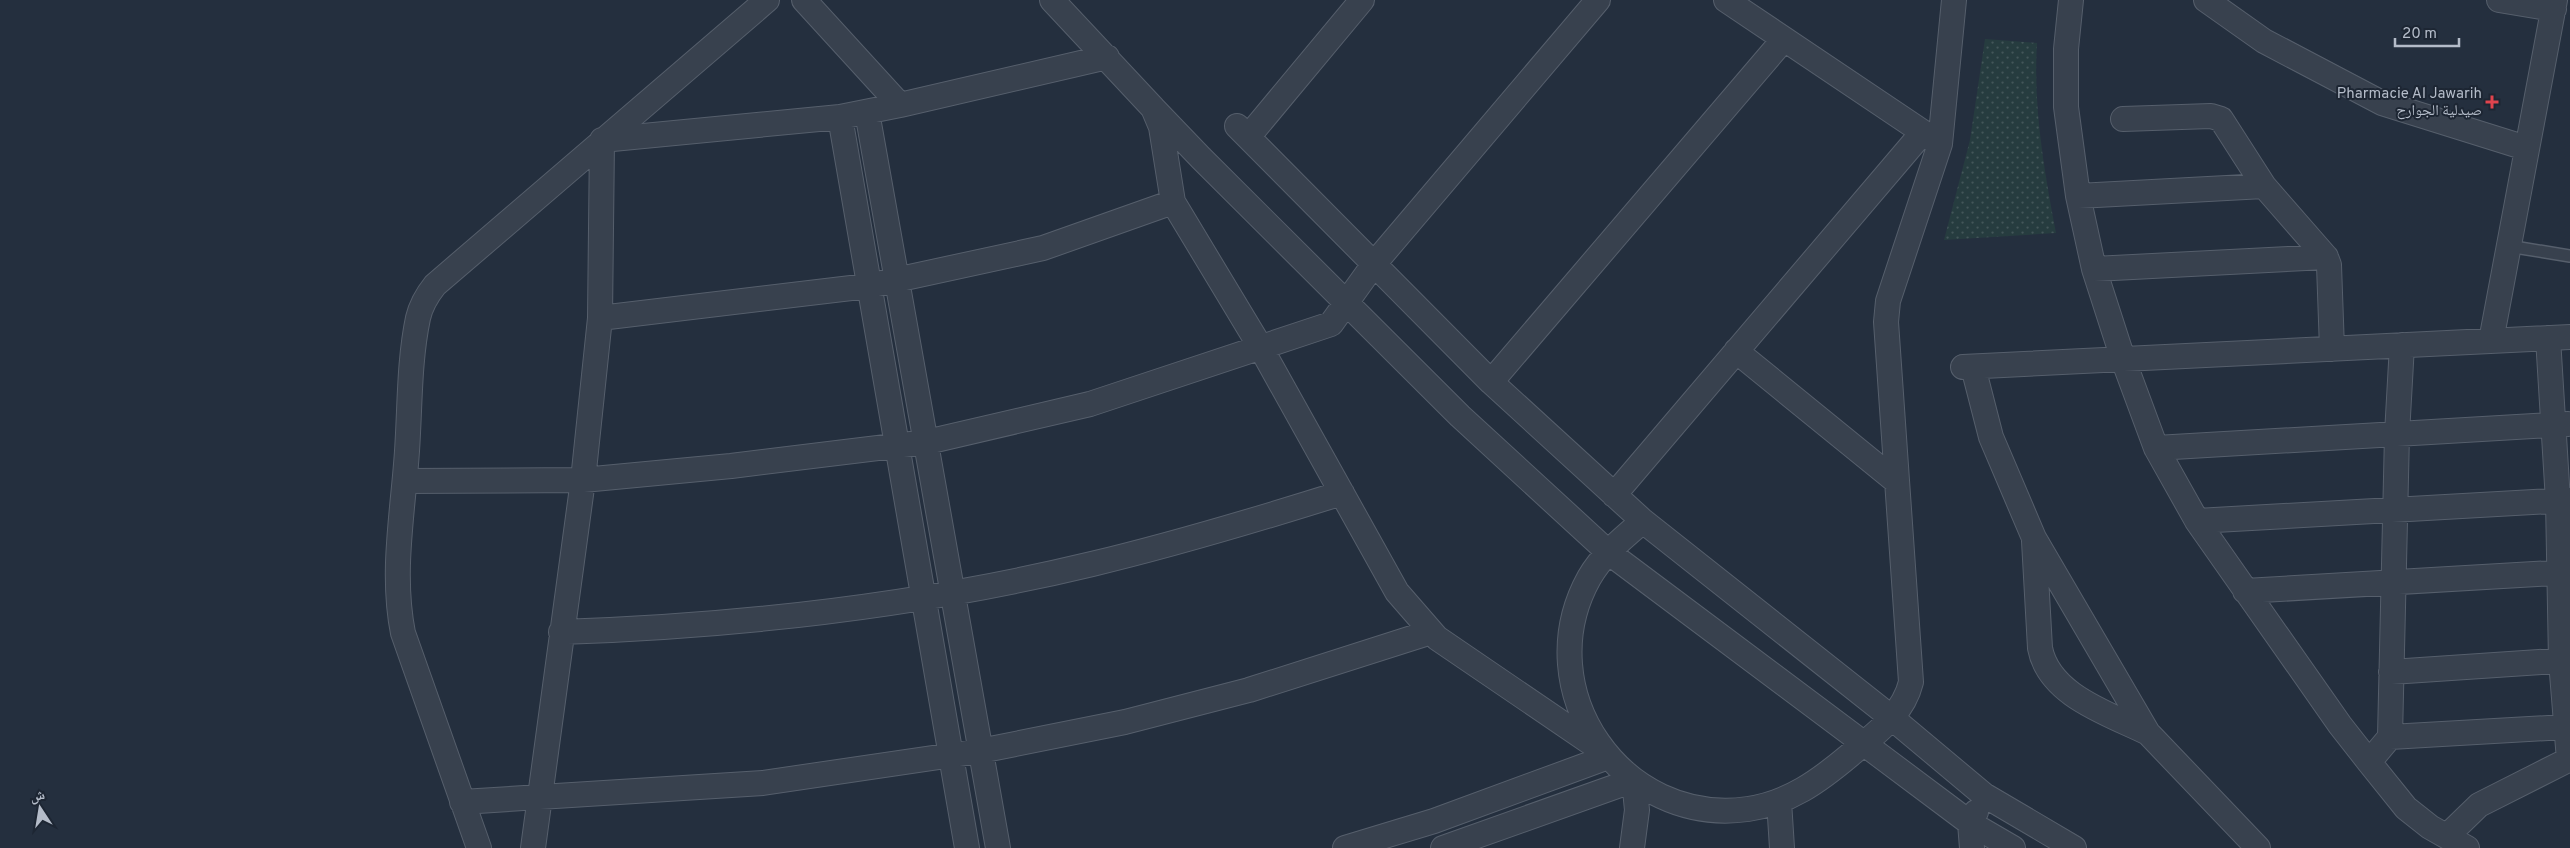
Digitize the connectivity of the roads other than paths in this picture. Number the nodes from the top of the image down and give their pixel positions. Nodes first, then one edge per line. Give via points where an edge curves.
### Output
1 (767, 0) edge
2 (804, 0) edge
3 (1052, 0) edge
4 (1362, 0) edge
5 (1598, 0) edge
6 (1726, 0) edge
7 (1954, 0) edge
8 (2071, 0) edge
9 (2206, 0) edge
10 (2499, 0) edge
11 (2554, 5) edge
12 (1784, 39) junction
13 (1107, 57) junction
14 (900, 105) junction
15 (1153, 108) junction
16 (867, 112) junction
17 (840, 117) junction
18 (2123, 119) dead end
19 (1931, 138) junction
20 (602, 140) junction
21 (2526, 148) junction
22 (2264, 186) junction
23 (2078, 196) junction
24 (1173, 202) junction
25 (2508, 246) junction
26 (2570, 256) edge
27 (2326, 257) junction
28 (1374, 264) junction
29 (2094, 269) junction
30 (899, 279) junction
31 (868, 286) junction
32 (1347, 303) junction
33 (600, 318) junction
34 (2559, 338) edge
35 (2491, 341) junction
36 (2402, 345) junction
37 (1260, 348) junction
38 (2332, 349) junction
39 (1736, 351) junction
40 (2123, 359) junction
41 (1491, 382) junction
42 (2562, 424) edge
43 (2397, 434) junction
44 (927, 442) junction
45 (896, 447) junction
46 (2156, 448) junction
47 (583, 480) junction
48 (405, 481) junction
49 (1897, 482) junction
50 (1342, 493) junction
51 (1614, 495) junction
52 (2564, 500) edge
53 (2396, 510) junction
54 (1642, 521) junction
55 (2198, 521) junction
56 (2034, 538) junction
57 (1608, 552) junction
58 (2565, 572) edge
59 (2393, 583) junction
60 (2245, 591) junction
61 (952, 593) junction
62 (924, 598) junction
63 (560, 632) junction
64 (1431, 632) junction
65 (2565, 661) edge
66 (2391, 672) junction
67 (1892, 718) junction
68 (2565, 727) junction
69 (2148, 733) junction
70 (2390, 737) junction
71 (1863, 744) junction
72 (980, 751) junction
73 (1606, 755) junction
74 (950, 756) junction
75 (2570, 760) edge
76 (2369, 762) junction
77 (1634, 780) junction
78 (1984, 795) junction
79 (540, 797) junction
80 (1779, 801) junction
81 (462, 802) junction
82 (1970, 823) junction
83 (2457, 842) edge
84 (479, 848) edge
85 (533, 848) edge
86 (967, 848) edge
87 (998, 848) edge
88 (1345, 848) edge
89 (1443, 848) edge
90 (1632, 848) edge
91 (1782, 848) edge
92 (1972, 848) edge
93 (2013, 848) edge
94 (2074, 848) edge
95 (2258, 848) edge

1 - 20 street
2 - 14 street
3 - 13 street
4 - 28 street via 1242,132
5 - 28 street
6 - 12 street
7 - 19 street
8 - 23 street via 2066,49 2066,106
9 - 21 street via 2264,41 2382,103
10 - 11 street
11 - 21 street
12 - 19 street
12 - 41 street
13 - 14 street
13 - 15 street
14 - 16 street
15 - 24 street via 1161,127
15 - 32 street
16 - 17 street
16 - 30 street
17 - 20 street
17 - 31 street
18 - 22 street via 2211,116 2221,119
19 - 39 street
19 - 49 street via 1888,302 1886,322
20 - 33 street
20 - 48 street via 428,293 418,318 415,342
21 - 25 street
22 - 23 street
22 - 27 street
23 - 29 street
24 - 30 street via 1043,248
24 - 37 street
25 - 26 lane
25 - 35 street
27 - 29 street
27 - 38 street
28 - 32 street
28 - 41 street
29 - 40 street
30 - 31 street
30 - 44 street
31 - 33 street
31 - 45 street
32 - 37 street via 1331,324
32 - 57 street via 1460,416
33 - 47 street
34 - 35 street
34 - 42 street
35 - 36 street
36 - 38 street
36 - 43 street
37 - 44 street via 1090,404
37 - 50 street
38 - 40 street
39 - 49 street
39 - 51 street
40 - 46 street
40 - 56 street via 1968,367 1991,437
41 - 51 street
42 - 43 street
42 - 52 street
43 - 46 street
43 - 53 street
44 - 45 street
44 - 61 street
45 - 47 street
45 - 62 street
46 - 55 street
47 - 48 street
47 - 63 street
48 - 81 street via 397,586 399,613 403,633
49 - 67 street via 1911,682 1907,697
50 - 61 street via 1202,537 1090,565
50 - 64 street via 1397,592
51 - 54 street
52 - 53 street
52 - 58 street
53 - 55 street
53 - 59 street
54 - 57 street
54 - 67 street
55 - 60 street
56 - 69 street
56 - 69 street via 2040,648 2048,672 2060,686 2084,701
57 - 71 street
57 - 73 street via 1589,578 1578,601 1569,654 1578,706
58 - 59 street
58 - 65 street
59 - 60 street
59 - 66 street
60 - 76 street
61 - 62 street
61 - 72 street
62 - 63 street via 841,611 673,628
62 - 74 street
63 - 79 street
64 - 72 street via 1249,690 1125,722
64 - 73 street
65 - 66 street
65 - 68 street
66 - 70 street
67 - 71 street
67 - 78 street
68 - 70 street
68 - 75 street
69 - 95 street
70 - 76 street
71 - 80 street via 1822,779
71 - 82 street
72 - 74 street
72 - 87 street
73 - 77 street
73 - 88 street via 1434,821
74 - 79 street via 764,783
74 - 86 street
75 - 83 street via 2479,805
76 - 83 street via 2406,808
77 - 80 street via 1669,800 1721,811 1748,809
77 - 89 street
77 - 90 street via 1637,810
78 - 82 street
78 - 94 street
79 - 81 street
79 - 85 street
80 - 91 street
81 - 84 street
82 - 92 street
82 - 93 street

